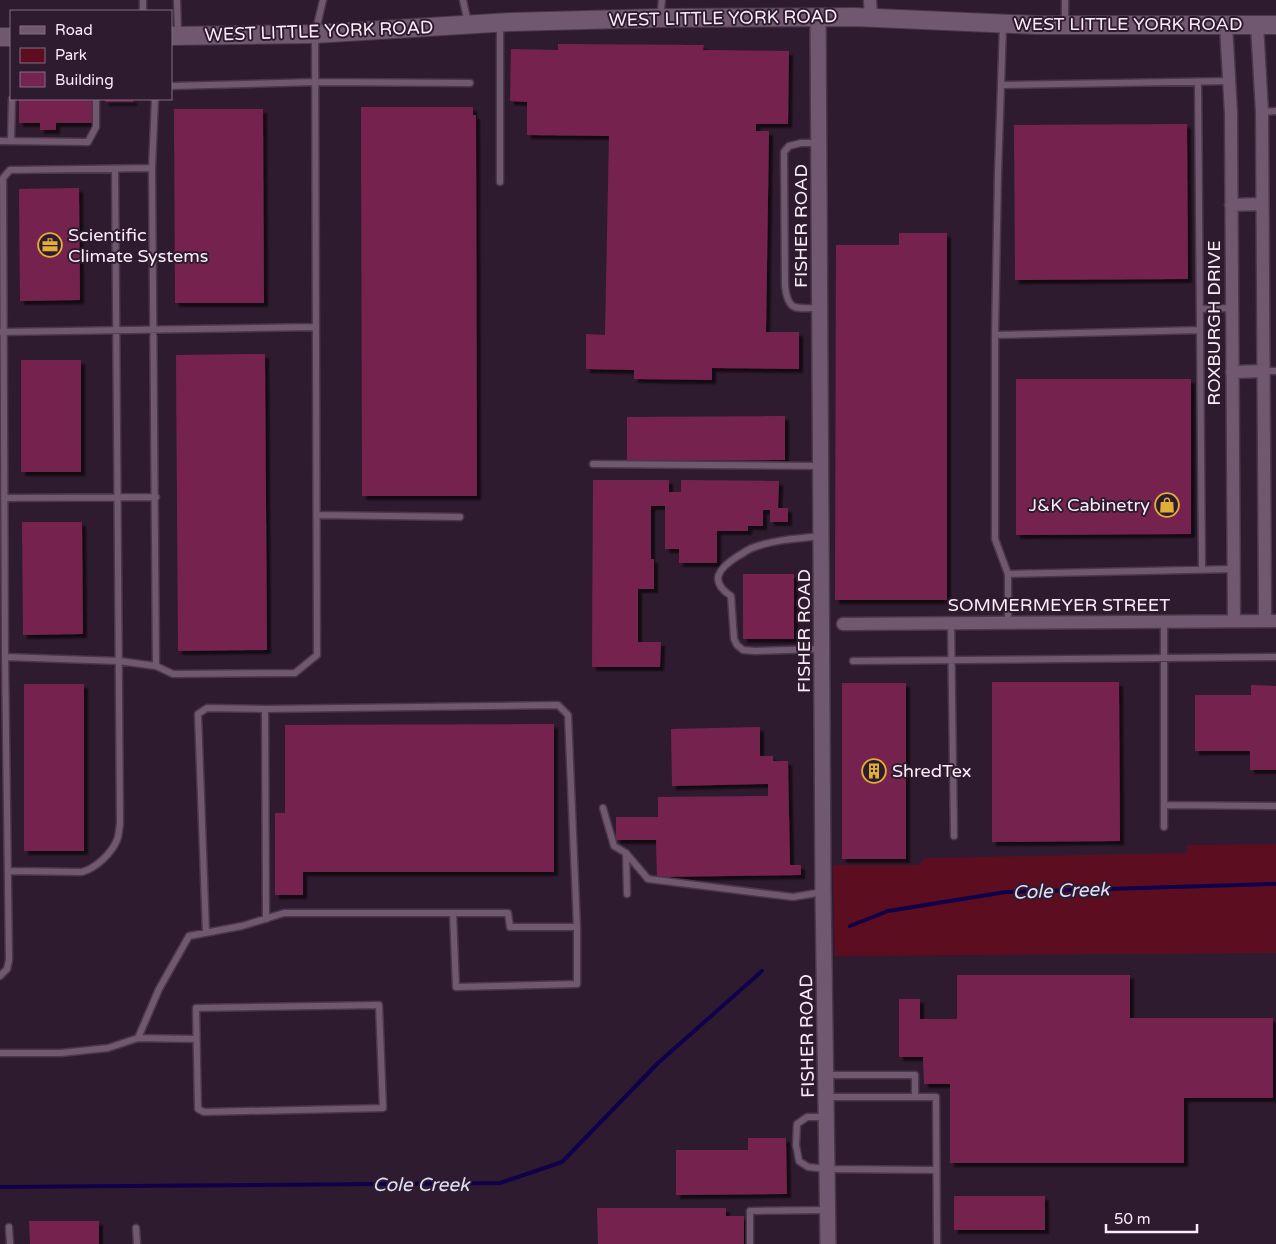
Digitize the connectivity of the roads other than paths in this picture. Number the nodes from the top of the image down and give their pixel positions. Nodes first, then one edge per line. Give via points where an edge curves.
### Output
1 (177, 0) edge
2 (323, 0) edge
3 (463, 0) edge
4 (662, 0) edge
5 (1065, 0) edge
6 (870, 9) edge
7 (818, 17) junction
8 (660, 18) junction
9 (500, 23) junction
10 (1003, 24) junction
11 (468, 25) junction
12 (1065, 25) junction
13 (1226, 25) junction
14 (1257, 25) junction
15 (1276, 25) edge
16 (315, 34) junction
17 (174, 36) edge
18 (1229, 81) junction
19 (315, 82) junction
20 (1198, 82) junction
21 (470, 83) dead end
22 (1001, 85) junction
23 (172, 86) edge
24 (12, 100) edge
25 (96, 100) edge
26 (154, 100) edge
27 (1276, 111) edge
28 (1262, 112) junction
29 (0, 141) edge
30 (11, 141) junction
31 (819, 143) junction
32 (152, 168) junction
33 (115, 170) junction
34 (500, 182) dead end
35 (1262, 204) junction
36 (1231, 205) junction
37 (820, 308) junction
38 (1232, 308) junction
39 (1200, 309) junction
40 (315, 327) junction
41 (116, 330) junction
42 (154, 330) junction
43 (1200, 330) junction
44 (2, 332) edge
45 (995, 334) junction
46 (1276, 371) edge
47 (1232, 372) junction
48 (1263, 372) junction
49 (593, 464) dead end
50 (821, 466) junction
51 (118, 497) junction
52 (156, 497) junction
53 (4, 498) junction
54 (317, 515) junction
55 (460, 517) dead end
56 (822, 536) junction
57 (1234, 569) junction
58 (1202, 570) junction
59 (1008, 574) junction
60 (1234, 621) junction
61 (1271, 621) edge
62 (1164, 622) junction
63 (951, 623) junction
64 (1008, 623) junction
65 (843, 624) dead end
66 (823, 649) junction
67 (5, 657) junction
68 (1276, 657) edge
69 (1164, 658) junction
70 (952, 660) junction
71 (119, 661) junction
72 (853, 661) dead end
73 (156, 666) junction
74 (265, 710) junction
75 (1164, 805) junction
76 (1276, 806) edge
77 (603, 808) dead end
78 (1164, 827) dead end
79 (954, 836) dead end
80 (626, 853) junction
81 (8, 871) junction
82 (823, 892) junction
83 (627, 894) dead end
84 (452, 913) junction
85 (266, 918) junction
86 (578, 927) junction
87 (206, 933) junction
88 (0, 976) edge
89 (138, 1038) junction
90 (196, 1040) junction
91 (0, 1053) edge
92 (827, 1074) junction
93 (827, 1097) junction
94 (915, 1097) junction
95 (827, 1117) junction
96 (827, 1169) junction
97 (936, 1170) junction
98 (828, 1210) junction
99 (9, 1227) dead end
100 (136, 1228) dead end
101 (10, 1244) edge
102 (136, 1244) edge
103 (750, 1244) edge
104 (828, 1244) edge
105 (937, 1244) edge

1 - 17 lane
2 - 16 lane
3 - 11 lane
4 - 8 lane
5 - 12 lane
6 - 7 main road, WEST LITTLE YORK ROAD
6 - 10 main road, WEST LITTLE YORK ROAD
7 - 8 main road, WEST LITTLE YORK ROAD
7 - 31 street, FISHER ROAD
8 - 9 main road, WEST LITTLE YORK ROAD
9 - 11 main road, WEST LITTLE YORK ROAD
9 - 34 lane
10 - 12 main road, WEST LITTLE YORK ROAD
10 - 22 lane
11 - 16 main road, WEST LITTLE YORK ROAD
12 - 13 main road, WEST LITTLE YORK ROAD
13 - 14 main road, WEST LITTLE YORK ROAD
13 - 18 street, ROXBURGH DRIVE
14 - 15 main road, WEST LITTLE YORK ROAD
14 - 28 street
16 - 17 main road, WEST LITTLE YORK ROAD
16 - 19 lane
18 - 20 lane
18 - 36 street, ROXBURGH DRIVE
19 - 21 lane
19 - 23 lane
19 - 40 lane
20 - 22 lane
20 - 39 lane
22 - 45 lane
24 - 30 lane
25 - 30 lane via 96,127 88,142
26 - 32 lane
27 - 28 lane
28 - 35 street
29 - 30 lane
31 - 37 street, FISHER ROAD
31 - 37 lane via 789,146 784,152 787,301 797,308
32 - 33 lane
32 - 42 lane
33 - 41 lane
33 - 44 lane via 10,170 3,178
35 - 36 street
35 - 48 street
36 - 38 street, ROXBURGH DRIVE
37 - 50 street, FISHER ROAD
38 - 39 lane
38 - 47 street, ROXBURGH DRIVE
39 - 43 lane
40 - 42 lane
40 - 54 lane
41 - 42 lane
41 - 44 lane
41 - 51 lane
42 - 52 lane
43 - 45 lane
43 - 58 lane
44 - 53 lane
45 - 59 lane via 994,538
46 - 48 lane
47 - 48 street
47 - 57 street, ROXBURGH DRIVE
48 - 61 street
49 - 50 lane
50 - 56 street, FISHER ROAD
51 - 52 lane
51 - 53 lane
51 - 71 lane
52 - 73 lane
53 - 67 lane
54 - 55 lane
54 - 73 lane via 317,655 295,673 173,674
56 - 66 street, FISHER ROAD
56 - 66 lane via 751,548 721,569 718,585 731,596 734,638 744,650
57 - 58 lane
57 - 60 street, ROXBURGH DRIVE
58 - 59 lane
59 - 64 lane
60 - 61 street, SOMMERMEYER STREET
60 - 62 street, SOMMERMEYER STREET
62 - 64 street, SOMMERMEYER STREET
62 - 69 lane
63 - 64 street, SOMMERMEYER STREET
63 - 65 street, SOMMERMEYER STREET
63 - 70 lane
66 - 82 street, FISHER ROAD
67 - 71 lane
67 - 81 lane
68 - 69 lane
69 - 70 lane
69 - 75 lane
70 - 72 lane
70 - 79 lane
71 - 73 lane
71 - 81 lane via 120,824 117,840 92,869 82,872
74 - 85 lane
74 - 86 lane via 558,705 568,715
74 - 87 lane via 207,708 198,714
75 - 76 lane
75 - 78 lane
77 - 80 lane via 614,846
80 - 82 lane via 648,879 792,897
80 - 83 lane
81 - 88 lane via 9,960 7,969
82 - 92 street, FISHER ROAD
84 - 85 lane via 284,913
84 - 86 lane via 508,913 510,927
84 - 86 lane via 456,987 578,984
85 - 87 lane
87 - 89 lane via 189,936
89 - 90 lane
89 - 91 lane via 108,1048
90 - 90 lane via 198,1109 204,1112 384,1108 379,1005 196,1008
92 - 93 street, FISHER ROAD
92 - 94 lane via 915,1075
93 - 94 lane
93 - 95 street, FISHER ROAD
94 - 97 lane via 936,1097
95 - 96 street, FISHER ROAD
95 - 96 lane via 807,1117 797,1124 796,1145 799,1161 808,1167
96 - 97 lane
96 - 98 street, FISHER ROAD
97 - 105 lane
98 - 103 lane via 750,1211
98 - 104 street, FISHER ROAD
99 - 101 lane
100 - 102 lane

